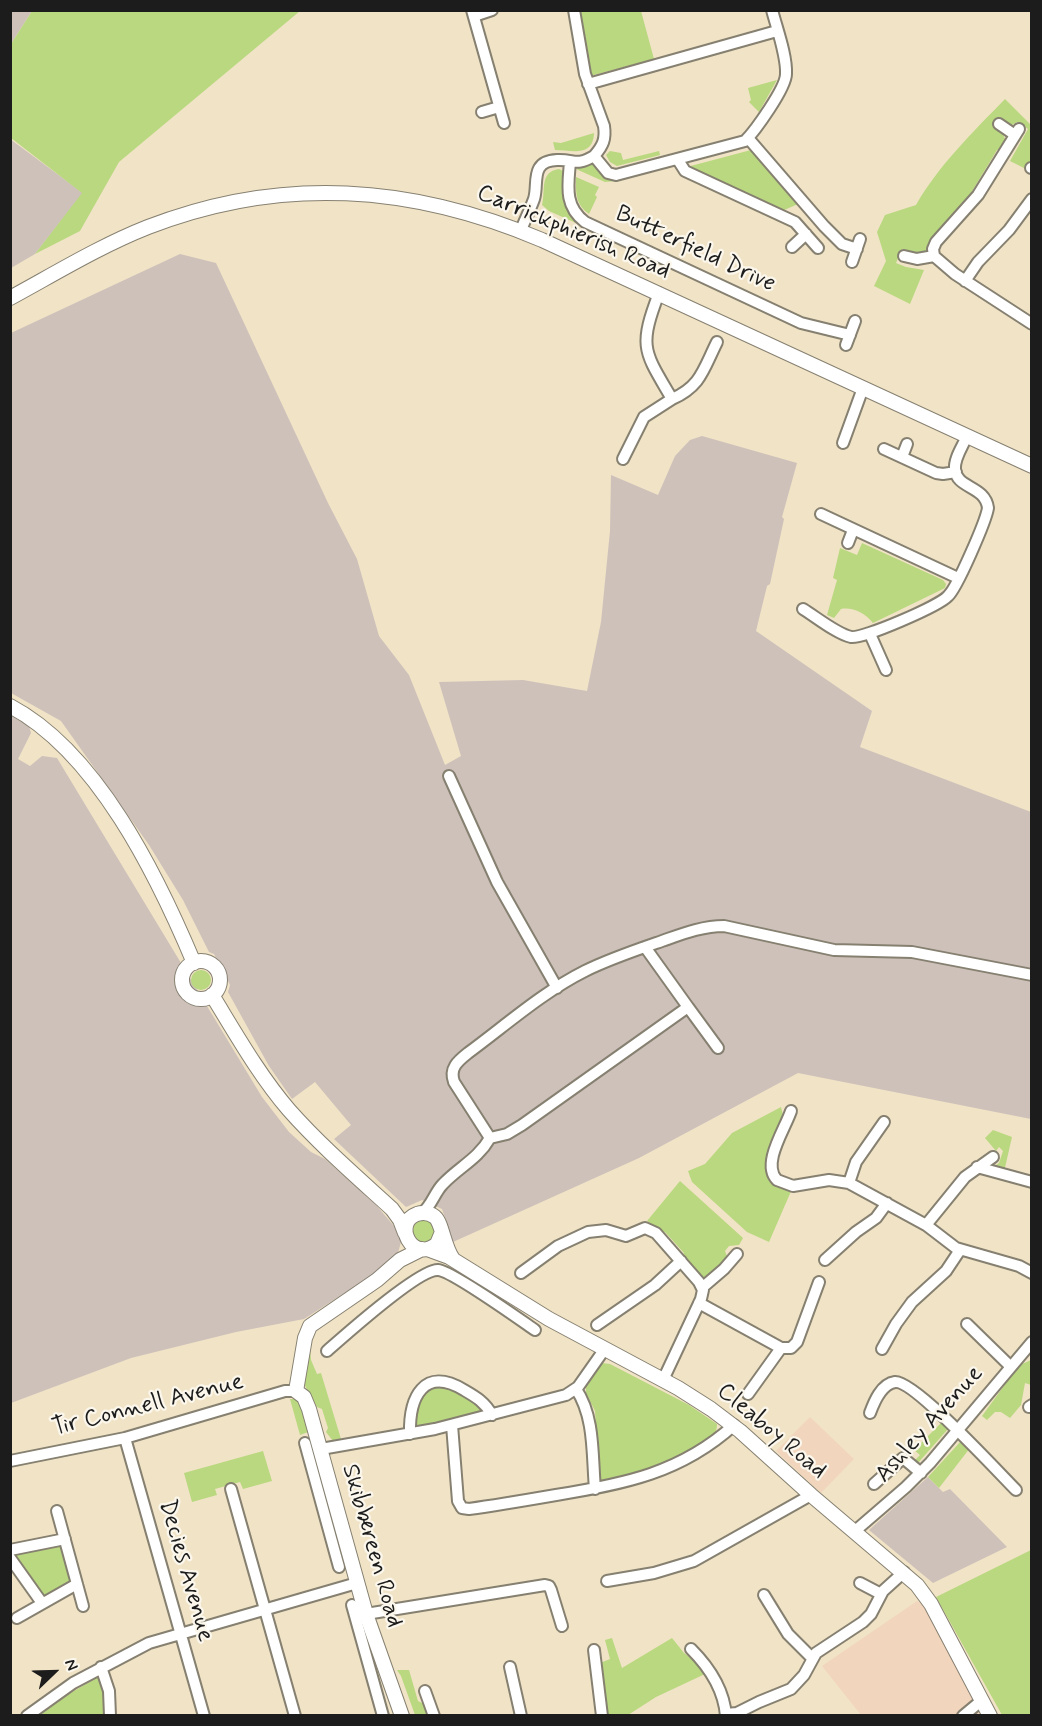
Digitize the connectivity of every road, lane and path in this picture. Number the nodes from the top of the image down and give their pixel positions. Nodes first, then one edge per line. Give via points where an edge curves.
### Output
1 (492, 10) edge
2 (574, 10) edge
3 (772, 10) edge
4 (473, 13) edge
5 (777, 31) junction
6 (588, 84) junction
7 (499, 107) junction
8 (482, 112) dead end
9 (504, 123) dead end
10 (999, 124) dead end
11 (748, 138) junction
12 (594, 156) junction
13 (678, 160) junction
14 (570, 162) junction
15 (1032, 199) edge
16 (521, 231) junction
17 (806, 234) junction
18 (792, 247) dead end
19 (818, 248) dead end
20 (934, 255) junction
21 (904, 256) dead end
22 (852, 261) dead end
23 (965, 281) junction
24 (659, 293) junction
25 (10, 298) edge
26 (855, 321) dead end
27 (1032, 324) edge
28 (717, 342) dead end
29 (863, 388) junction
30 (672, 399) junction
31 (967, 436) junction
32 (843, 443) dead end
33 (907, 444) dead end
34 (884, 449) dead end
35 (902, 458) junction
36 (623, 459) dead end
37 (1032, 466) edge
38 (956, 472) junction
39 (821, 514) dead end
40 (853, 530) junction
41 (848, 543) dead end
42 (958, 578) junction
43 (804, 609) dead end
44 (870, 634) junction
45 (888, 672) dead end
46 (10, 706) edge
47 (449, 776) dead end
48 (645, 947) junction
49 (194, 963) junction
50 (1032, 975) edge
51 (557, 988) junction
52 (212, 995) junction
53 (688, 1007) junction
54 (718, 1048) dead end
55 (791, 1111) dead end
56 (884, 1122) dead end
57 (490, 1138) junction
58 (993, 1157) dead end
59 (977, 1167) junction
60 (1032, 1182) edge
61 (849, 1183) junction
62 (436, 1194) junction
63 (887, 1203) junction
64 (392, 1209) junction
65 (418, 1214) junction
66 (926, 1225) junction
67 (440, 1226) junction
68 (406, 1235) junction
69 (424, 1249) junction
70 (960, 1250) junction
71 (737, 1254) dead end
72 (453, 1259) junction
73 (400, 1260) junction
74 (681, 1260) junction
75 (825, 1260) dead end
76 (521, 1273) dead end
77 (1032, 1273) edge
78 (819, 1282) dead end
79 (703, 1287) junction
80 (522, 1303) junction
81 (699, 1303) junction
82 (514, 1316) junction
83 (967, 1324) dead end
84 (597, 1325) dead end
85 (536, 1330) dead end
86 (781, 1348) junction
87 (1030, 1348) edge
88 (882, 1349) dead end
89 (604, 1350) junction
90 (327, 1351) dead end
91 (1010, 1366) junction
92 (663, 1380) junction
93 (576, 1389) junction
94 (296, 1391) junction
95 (748, 1394) dead end
96 (870, 1413) dead end
97 (492, 1415) junction
98 (452, 1425) junction
99 (734, 1425) junction
100 (958, 1431) junction
101 (410, 1434) junction
102 (125, 1438) junction
103 (305, 1443) dead end
104 (321, 1449) junction
105 (10, 1461) edge
106 (921, 1473) junction
107 (874, 1484) dead end
108 (231, 1489) dead end
109 (595, 1489) junction
110 (1016, 1490) dead end
111 (811, 1495) junction
112 (330, 1508) junction
113 (57, 1511) dead end
114 (855, 1531) junction
115 (64, 1539) junction
116 (10, 1550) edge
117 (10, 1558) edge
118 (339, 1567) dead end
119 (904, 1572) junction
120 (607, 1581) dead end
121 (357, 1583) junction
122 (860, 1583) dead end
123 (77, 1584) junction
124 (881, 1594) junction
125 (764, 1595) dead end
126 (42, 1603) junction
127 (352, 1605) dead end
128 (83, 1606) dead end
129 (265, 1609) junction
130 (366, 1614) junction
131 (17, 1618) dead end
132 (562, 1626) dead end
133 (181, 1633) junction
134 (691, 1649) dead end
135 (594, 1650) dead end
136 (812, 1658) junction
137 (101, 1667) junction
138 (376, 1667) junction
139 (510, 1667) dead end
140 (425, 1691) dead end
141 (981, 1701) junction
142 (29, 1715) edge
143 (726, 1715) edge
144 (110, 1716) edge
145 (204, 1716) edge
146 (295, 1716) edge
147 (383, 1716) edge
148 (402, 1716) edge
149 (434, 1716) edge
150 (521, 1716) edge
151 (602, 1716) edge
152 (963, 1716) edge
153 (990, 1716) edge

1 - 4 street
2 - 6 street
3 - 5 street
4 - 7 street
5 - 6 street
5 - 11 street via 786,66 785,81
6 - 12 street via 606,134
7 - 8 street
7 - 9 street
10 - 20 street via 1017,132 978,195 936,242
11 - 13 street
11 - 22 street via 842,244 858,244
12 - 13 street via 608,173 616,176
12 - 14 street
13 - 17 street via 685,171 795,222
14 - 16 street via 550,161 538,170 535,197
14 - 26 street, Butterfield Drive via 567,194 572,209 585,222 848,340
15 - 23 street
16 - 24 street, Carrickphierish Road
16 - 25 street, Carrickphierish Road via 445,206 396,196 325,193 263,197 193,212 147,228
17 - 18 street
17 - 19 street
20 - 21 street via 917,259
20 - 23 street
23 - 27 street
24 - 29 street, Carrickphierish Road
24 - 30 street via 650,315 646,345 649,361
28 - 30 street via 696,384
29 - 31 street, Carrickphierish Road
29 - 32 street
30 - 36 street via 640,421
31 - 37 street, Carrickphierish Road
31 - 38 street
33 - 35 street
34 - 35 street
35 - 38 street via 936,473
38 - 42 street via 961,481 983,496 988,508
39 - 40 street
40 - 41 street
40 - 42 street
42 - 44 street via 944,600
43 - 44 street via 848,636
44 - 45 street
46 - 49 street via 55,737 106,799 162,891
47 - 51 street via 497,882
48 - 50 street via 698,929 724,926 834,950 912,952
48 - 51 street via 593,967
48 - 53 street
49 - 52 street via 209,964 218,972 219,985
49 - 52 street via 184,973 185,990 200,999
51 - 57 street via 462,1057 453,1069 456,1087
52 - 64 street via 289,1110
53 - 54 street
53 - 57 street via 517,1129
55 - 61 street via 774,1150 772,1175 789,1185 829,1180
56 - 61 street via 856,1162
57 - 62 street via 477,1156
58 - 59 street
59 - 60 street
59 - 66 street
61 - 63 street
62 - 65 street via 429,1207
62 - 67 street
63 - 66 street
63 - 75 street via 876,1218
64 - 65 street via 402,1214
64 - 68 street
65 - 67 street via 430,1214
65 - 68 street via 408,1222
66 - 70 street
67 - 69 street via 437,1244
67 - 72 street
68 - 69 street via 412,1246
68 - 73 street
69 - 72 street, Cleaboy Road
69 - 73 street
70 - 77 street
70 - 88 street via 946,1271 908,1307
71 - 79 street
72 - 80 street, Cleaboy Road
73 - 94 street via 310,1326
74 - 76 street via 652,1230 643,1228 626,1236 598,1230 558,1246
74 - 79 street
74 - 84 street via 655,1285
78 - 86 street via 797,1342 788,1349
79 - 81 street
80 - 82 street
80 - 89 street, Cleaboy Road
81 - 86 street
81 - 92 street
82 - 85 street
82 - 90 street via 447,1273 431,1271
83 - 91 street
86 - 95 street
87 - 91 street, Ashley Avenue
89 - 92 street, Cleaboy Road
89 - 93 street
91 - 100 street, Ashley Avenue
92 - 99 street, Cleaboy Road
93 - 97 street
93 - 109 street via 589,1418
94 - 102 street, Tir Connell Avenue
94 - 104 street, Skibbereen Road via 308,1405
96 - 100 street via 882,1391 899,1382 920,1395
97 - 98 street
97 - 101 street via 479,1399 452,1383 437,1382 415,1397
98 - 101 street
98 - 109 street via 458,1498 463,1508
99 - 109 street via 677,1463 632,1481
99 - 111 street, Cleaboy Road
100 - 106 street, Ashley Avenue
100 - 110 street
101 - 104 street
102 - 105 street, Tir Connell Avenue
102 - 133 street, Decies Avenue
103 - 112 street, Skibbereen Road
104 - 112 street, Skibbereen Road
106 - 107 street via 902,1458
106 - 114 street, Ashley Avenue
108 - 129 street
111 - 114 street, Cleaboy Road
111 - 120 street via 694,1561
112 - 118 street, Skibbereen Road
112 - 121 street, Skibbereen Road
113 - 115 street
114 - 119 street, Cleaboy Road
115 - 116 street
115 - 123 street
117 - 126 street
119 - 124 street
119 - 141 street, Cleaboy Road via 930,1604
121 - 129 street
121 - 130 street, Skibbereen Road
122 - 124 street
123 - 126 street
123 - 128 street
124 - 136 street via 863,1622
125 - 136 street via 788,1634
126 - 131 street
127 - 138 street, Skibbereen Road
129 - 133 street
129 - 146 street
130 - 132 street via 540,1585 549,1586
130 - 138 street, Skibbereen Road
133 - 137 street via 142,1646
133 - 145 street, Decies Avenue
134 - 143 street via 714,1678
135 - 151 street
136 - 143 street via 804,1676 791,1689
137 - 142 street via 55,1694
137 - 144 street via 110,1691
138 - 147 street, Skibbereen Road
138 - 148 street, Skibbereen Road
139 - 150 street
140 - 149 street
141 - 152 street
141 - 153 street, Cleaboy Road

